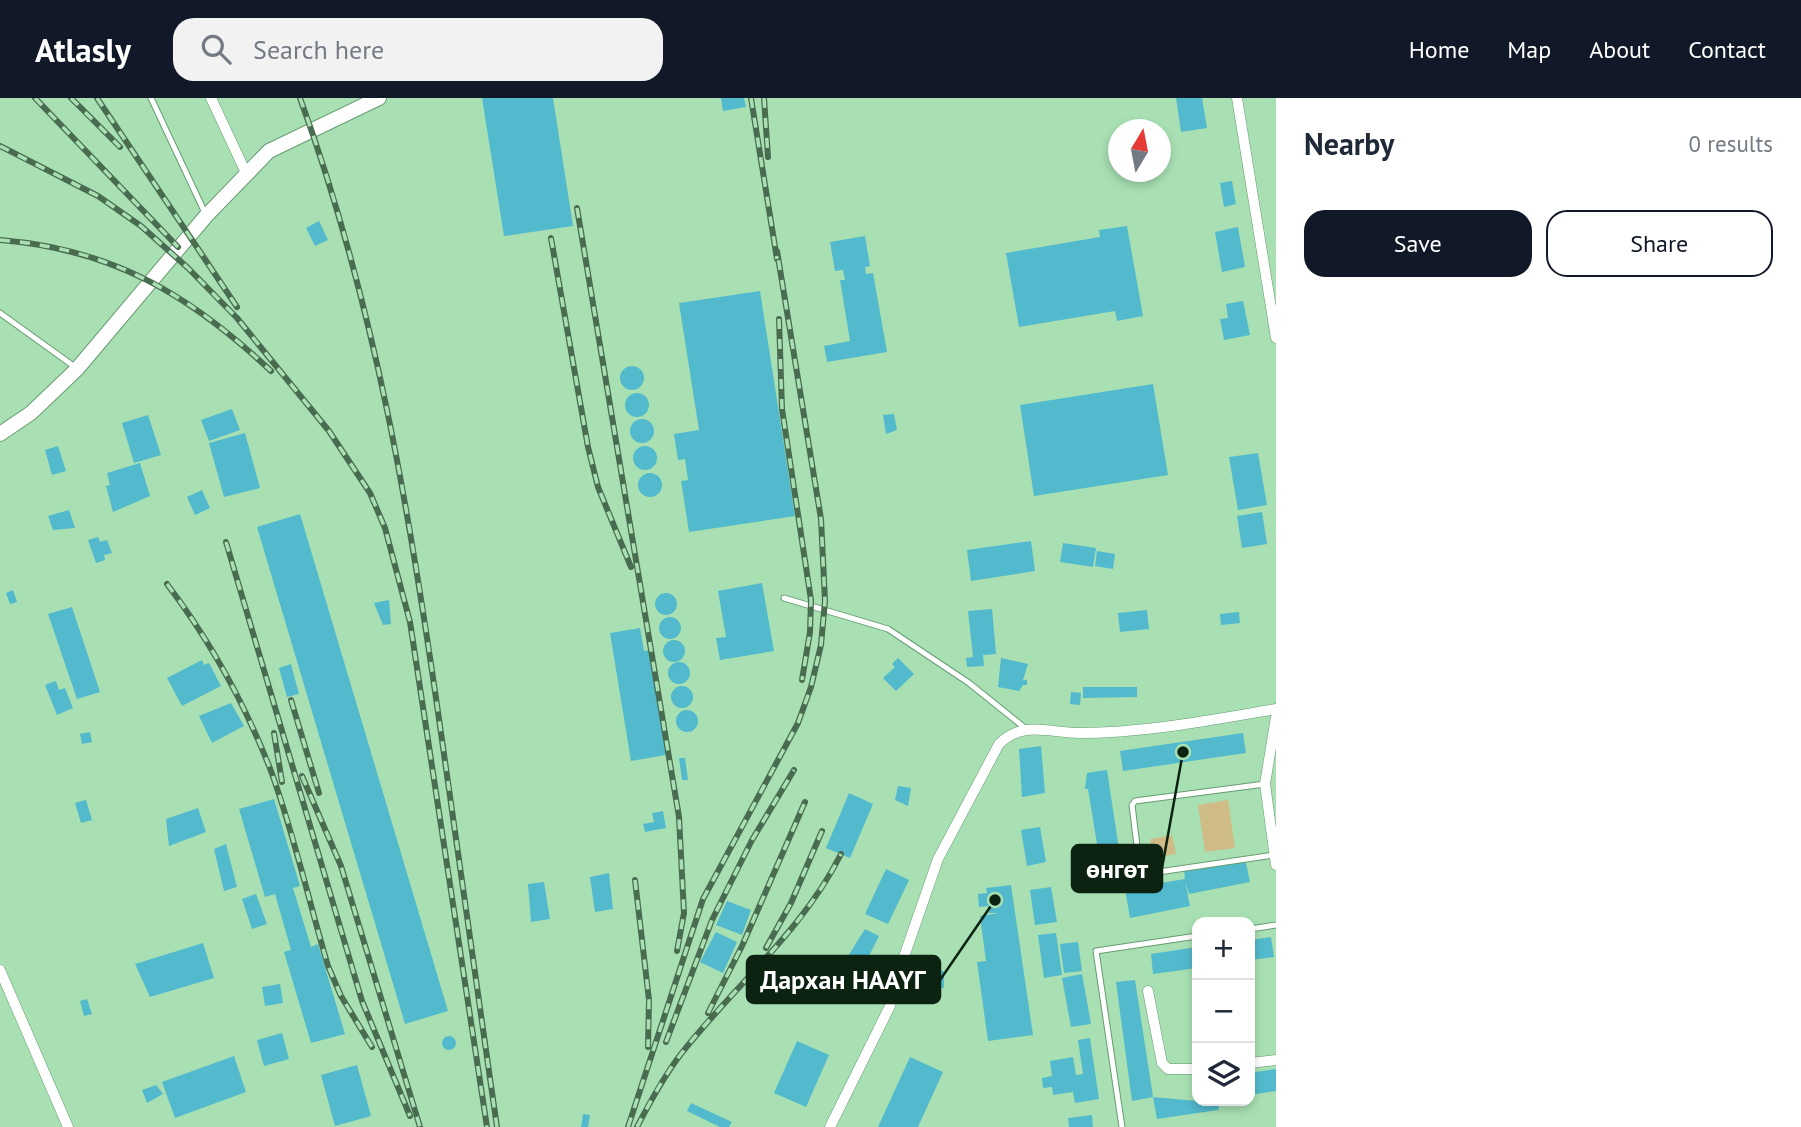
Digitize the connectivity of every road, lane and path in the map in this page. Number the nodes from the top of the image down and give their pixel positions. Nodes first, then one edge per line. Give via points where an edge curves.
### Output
1 (151, 98) edge
2 (211, 98) edge
3 (379, 98) edge
4 (1237, 98) edge
5 (246, 173) junction
6 (206, 215) junction
7 (0, 313) edge
8 (1276, 338) edge
9 (77, 369) junction
10 (0, 434) edge
11 (784, 598) dead end
12 (1276, 709) edge
13 (1276, 717) edge
14 (1025, 728) junction
15 (1265, 784) junction
16 (1275, 860) edge
17 (1276, 925) edge
18 (1255, 928) edge
19 (1192, 937) edge
20 (0, 970) edge
21 (1148, 991) dead end
22 (1276, 1060) edge
23 (1255, 1062) edge
24 (1192, 1069) edge
25 (68, 1127) edge
26 (831, 1127) edge
27 (1122, 1127) edge

1 - 6 lane
2 - 5 street
3 - 5 street via 269,151
4 - 8 street
5 - 6 street
6 - 9 street
7 - 9 lane
9 - 10 street via 32,413
11 - 14 lane via 888,629 969,683
12 - 14 street via 1106,732
13 - 15 street
14 - 26 street via 999,744 938,859 890,1006
15 - 16 street
15 - 16 lane via 1135,801 1140,870 1145,874
17 - 18 lane
19 - 27 lane via 1097,951
20 - 25 street
21 - 24 street via 1163,1063 1168,1069
22 - 23 street

